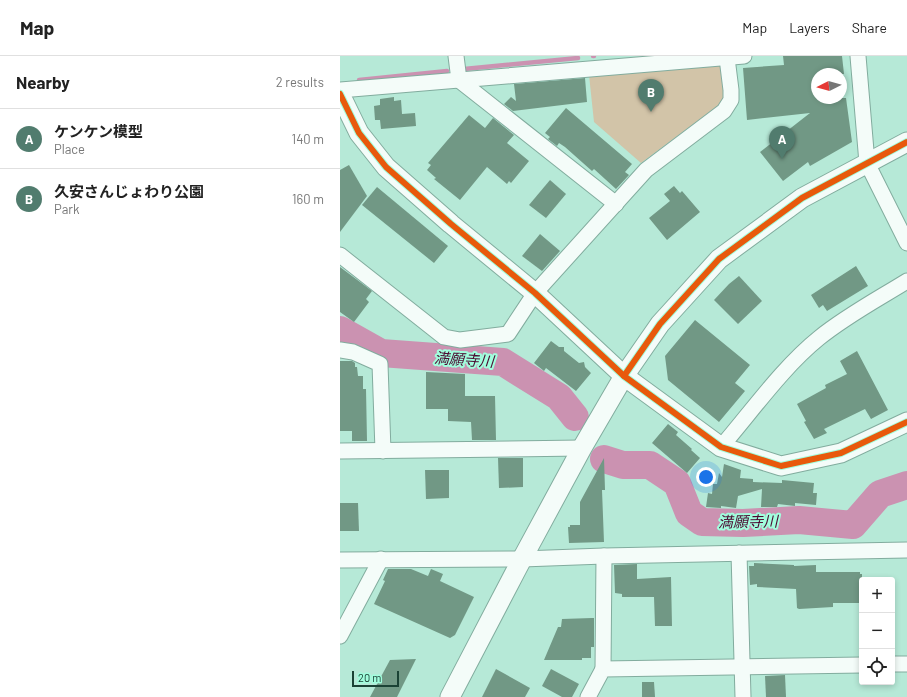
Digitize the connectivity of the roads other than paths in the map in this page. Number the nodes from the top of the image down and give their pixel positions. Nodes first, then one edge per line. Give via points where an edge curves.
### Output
1 (456, 56) edge
2 (744, 56) edge
3 (858, 56) edge
4 (727, 58) junction
5 (583, 63) edge
6 (458, 80) junction
7 (340, 90) edge
8 (340, 94) edge
9 (907, 142) edge
10 (867, 163) junction
11 (616, 204) junction
12 (907, 243) edge
13 (340, 255) edge
14 (907, 281) edge
15 (535, 293) junction
16 (340, 350) edge
17 (624, 376) junction
18 (907, 422) edge
19 (722, 447) junction
20 (582, 448) junction
21 (340, 451) edge
22 (382, 451) junction
23 (907, 550) edge
24 (739, 553) junction
25 (604, 556) junction
26 (382, 559) junction
27 (522, 559) junction
28 (340, 560) edge
29 (340, 636) edge
30 (895, 664) edge
31 (907, 664) edge
32 (859, 665) edge
33 (742, 666) junction
34 (604, 669) junction
35 (450, 697) edge
36 (588, 697) edge
37 (743, 697) edge

1 - 6 street
2 - 4 street
3 - 10 street
4 - 5 street
4 - 11 street via 732,90 731,100 724,111 646,170
5 - 6 street
6 - 7 street
6 - 11 street
8 - 15 street via 359,134 386,167
9 - 10 street
10 - 12 street
10 - 17 street via 802,198 719,259 660,324
11 - 15 street
13 - 15 street via 444,337 460,340 508,334
14 - 19 street via 857,311 819,338 785,371
15 - 17 street
16 - 22 street via 353,352 380,364
17 - 19 street
17 - 20 street
18 - 19 street via 841,453 781,466
20 - 22 street
20 - 27 street
21 - 22 street
23 - 24 street
24 - 25 street
24 - 33 street
25 - 27 street
25 - 34 street
26 - 27 street
26 - 28 street
26 - 29 street
27 - 35 street
30 - 31 street
32 - 33 street
33 - 34 street
33 - 37 street
34 - 36 street

